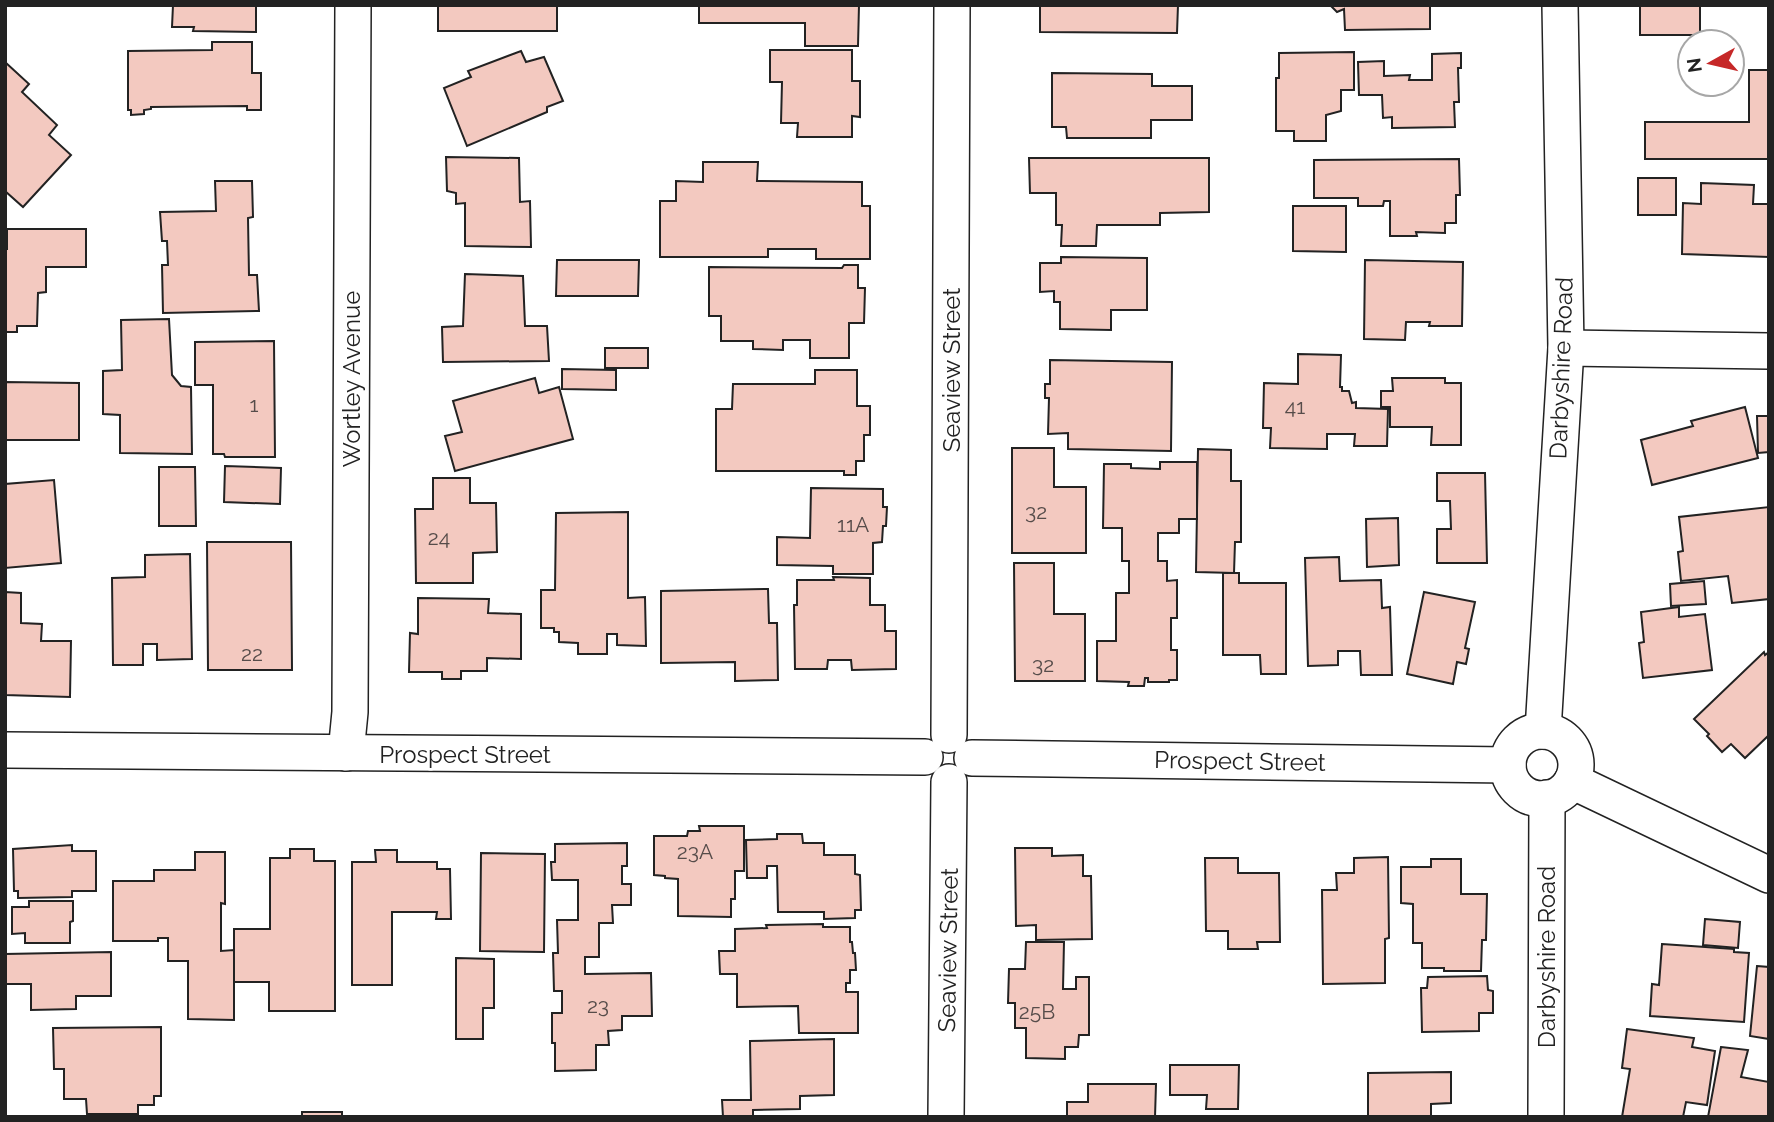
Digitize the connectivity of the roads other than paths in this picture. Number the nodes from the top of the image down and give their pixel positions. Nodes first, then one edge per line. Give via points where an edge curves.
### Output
1 (353, 5) edge
2 (952, 5) edge
3 (1560, 5) edge
4 (1566, 348) junction
5 (1769, 351) edge
6 (1543, 731) junction
7 (5, 750) edge
8 (949, 750) junction
9 (346, 753) junction
10 (1508, 765) junction
11 (1560, 790) junction
12 (1769, 875) edge
13 (946, 1117) edge
14 (1546, 1117) edge

1 - 9 street, Wortley Avenue
2 - 8 street, Seaview Street
3 - 4 street, Darbyshire Road
4 - 5 street
4 - 6 street, Darbyshire Road
6 - 10 street via 1522,737
6 - 11 street via 1569,744 1576,762 1575,772
7 - 9 street, Prospect Street
8 - 9 street, Prospect Street
8 - 10 street, Prospect Street
8 - 13 street, Seaview Street via 972,765 963,778 949,782
10 - 11 street via 1514,784 1531,797
11 - 12 street
11 - 14 street, Darbyshire Road

